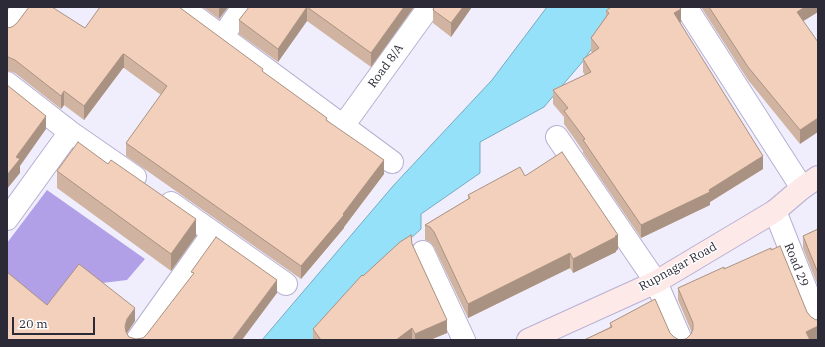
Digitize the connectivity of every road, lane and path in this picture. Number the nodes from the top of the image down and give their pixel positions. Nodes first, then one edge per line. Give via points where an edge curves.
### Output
1 (24, 7) edge
2 (182, 7) edge
3 (243, 7) edge
4 (429, 7) edge
5 (686, 7) edge
6 (7, 30) edge
7 (222, 37) junction
8 (7, 83) edge
9 (343, 126) junction
10 (70, 132) junction
11 (557, 137) dead end
12 (392, 162) dead end
13 (810, 183) edge
14 (775, 211) junction
15 (7, 219) edge
16 (214, 233) junction
17 (423, 252) dead end
18 (656, 282) junction
19 (286, 284) dead end
20 (818, 320) edge
21 (537, 338) edge
22 (137, 340) edge
23 (464, 340) edge
24 (681, 340) edge

1 - 6 street
2 - 7 street
3 - 7 street
4 - 9 street, Road 8/A
5 - 13 street
7 - 9 street
8 - 10 street
9 - 12 street
10 - 15 street
10 - 16 street
11 - 18 street
13 - 14 street, Rupnagar Road
14 - 18 street, Rupnagar Road
14 - 20 street, Road 29
16 - 19 street
16 - 22 street
17 - 23 street
18 - 21 street, Rupnagar Road
18 - 24 street

